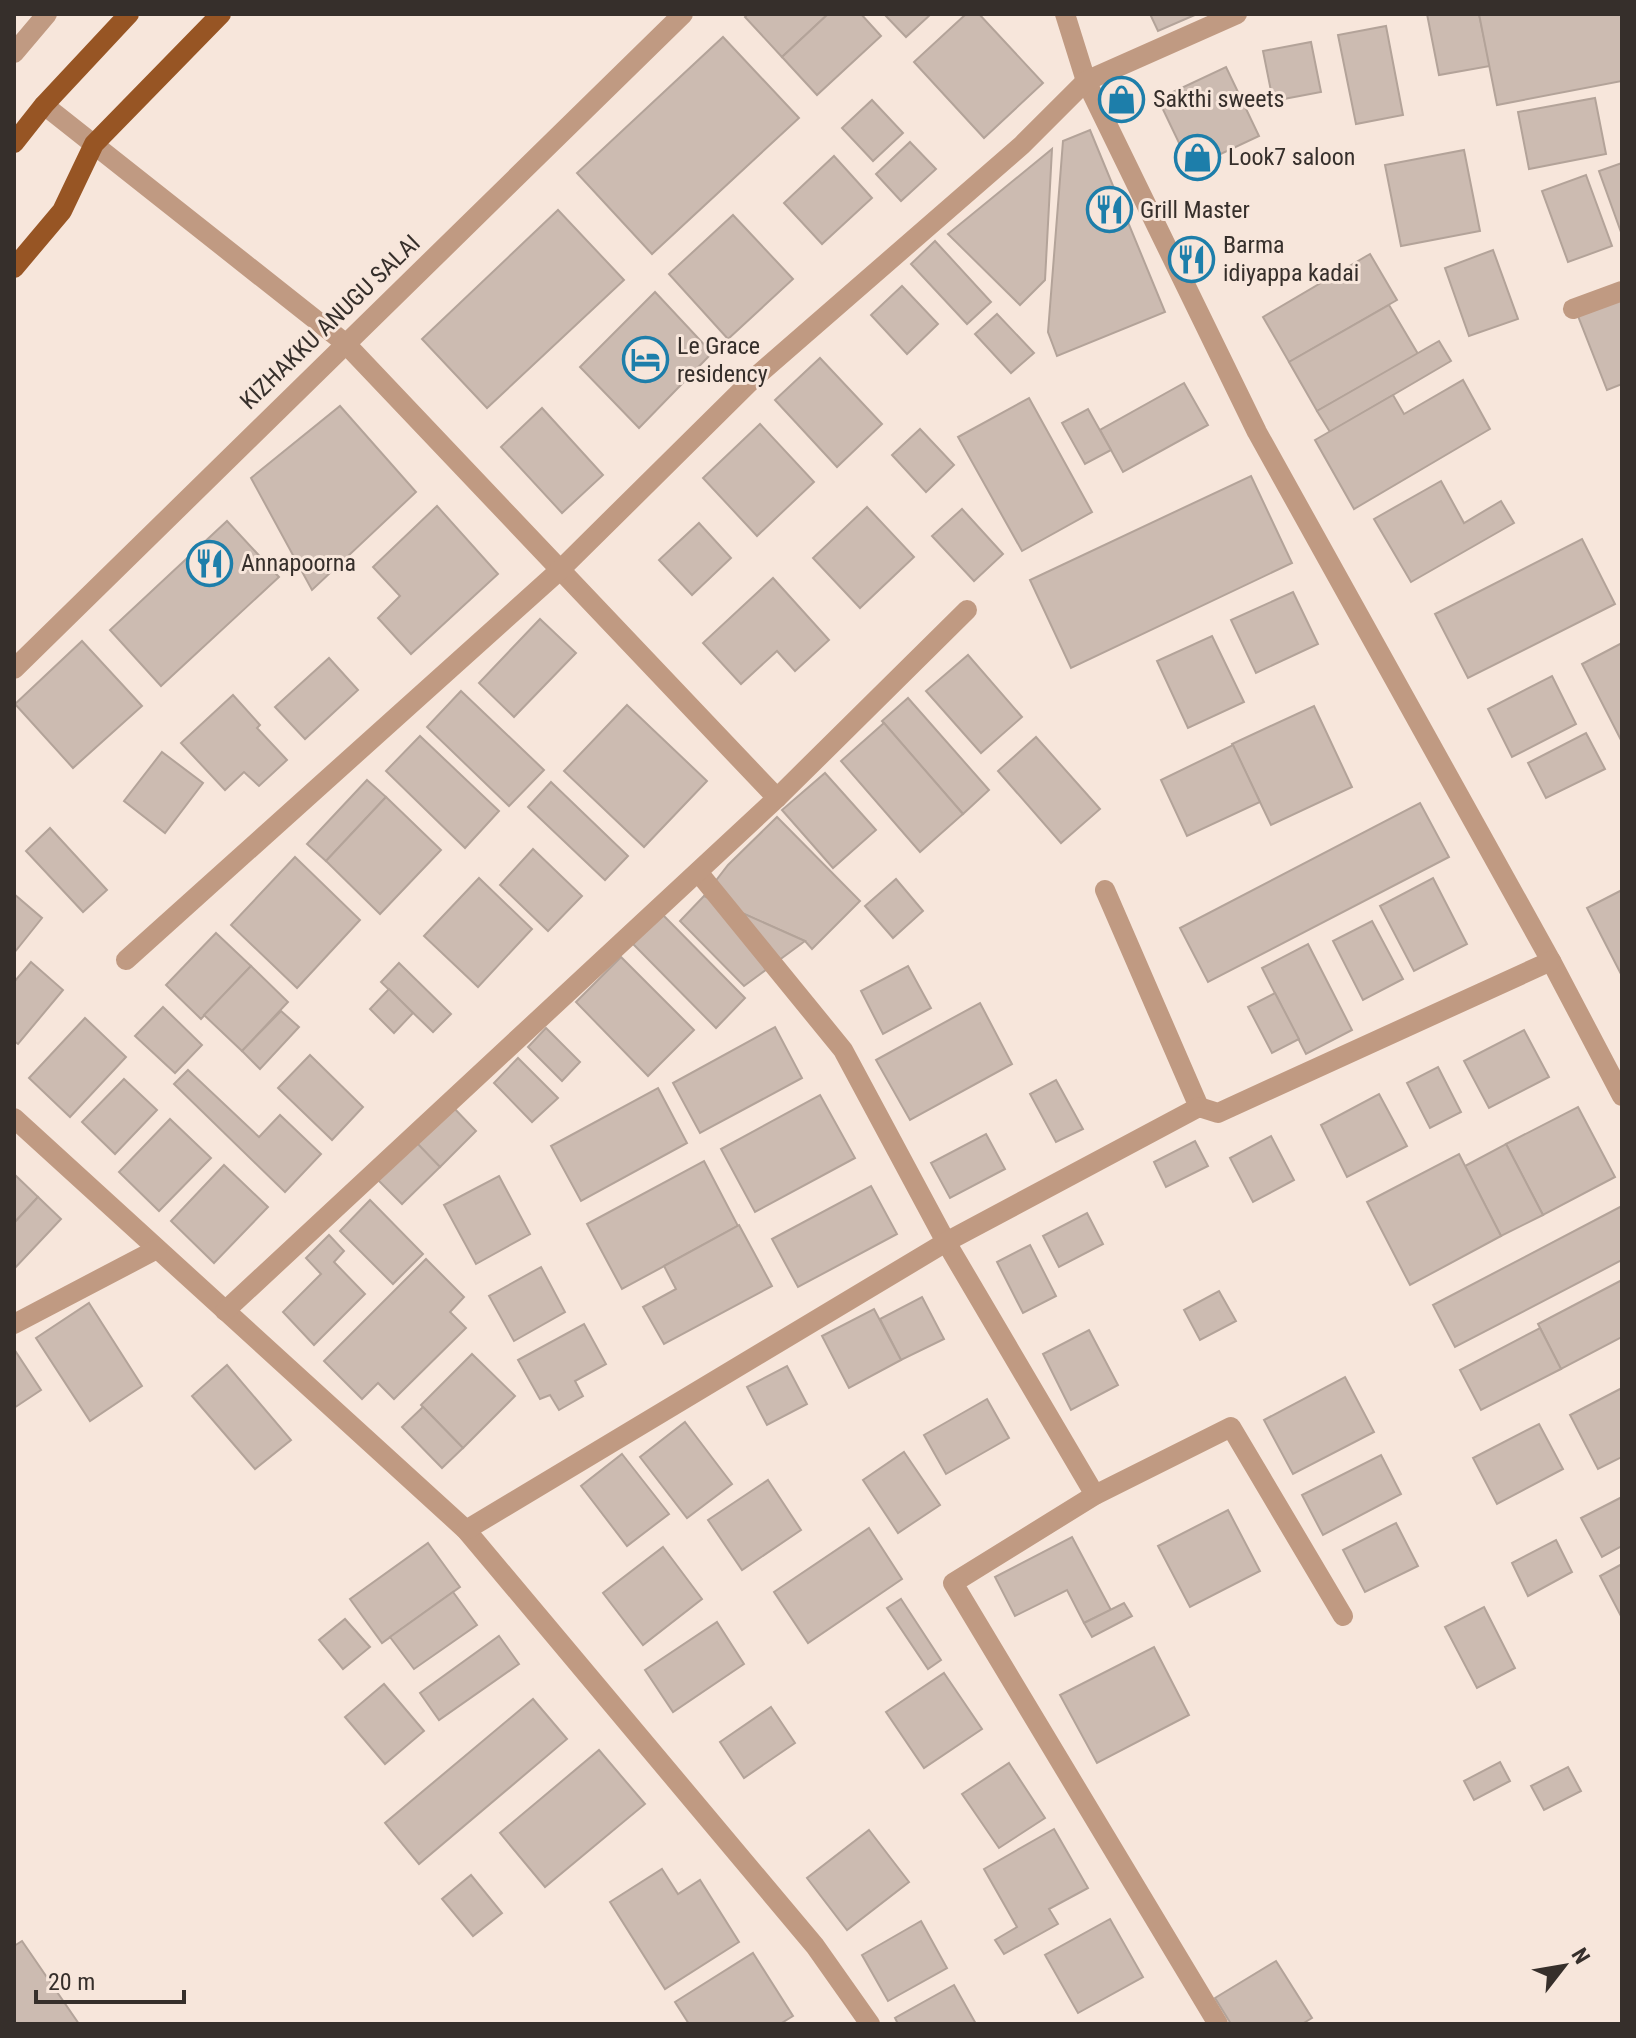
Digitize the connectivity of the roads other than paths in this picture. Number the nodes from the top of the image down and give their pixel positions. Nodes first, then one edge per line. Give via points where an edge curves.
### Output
1 (47, 14) edge
2 (129, 14) edge
3 (221, 14) edge
4 (683, 14) edge
5 (1065, 14) edge
6 (1237, 14) edge
7 (14, 53) edge
8 (1086, 81) junction
9 (44, 105) junction
10 (14, 143) edge
11 (94, 144) junction
12 (14, 268) edge
13 (1622, 291) edge
14 (1573, 309) dead end
15 (345, 343) junction
16 (561, 569) junction
17 (967, 610) dead end
18 (14, 669) edge
19 (777, 798) junction
20 (698, 872) junction
21 (1105, 890) dead end
22 (126, 960) dead end
23 (1551, 961) junction
24 (1622, 1096) edge
25 (1199, 1107) junction
26 (14, 1118) edge
27 (946, 1242) junction
28 (157, 1249) junction
29 (225, 1311) junction
30 (14, 1324) edge
31 (1095, 1495) junction
32 (466, 1530) junction
33 (1343, 1616) dead end
34 (870, 2024) edge
35 (1218, 2024) edge

1 - 7 street
2 - 9 main road
3 - 11 main road
4 - 15 street, KIZHAKKU ANUGU SALAI
5 - 8 street
6 - 8 street
8 - 16 street via 1022,145 752,380
8 - 23 street via 1257,432
9 - 10 main road
9 - 11 street
11 - 12 main road via 62,211
11 - 15 street
13 - 14 street
15 - 16 street
15 - 18 street, KIZHAKKU ANUGU SALAI
16 - 19 street
16 - 22 street
17 - 19 street
19 - 20 street
20 - 27 street via 843,1050
20 - 29 street
21 - 25 street
23 - 24 street
23 - 25 street via 1218,1113
25 - 27 street
26 - 28 street
27 - 31 street
27 - 32 street
28 - 29 street
28 - 30 street
29 - 32 street
31 - 33 street via 1231,1427
31 - 35 street via 953,1583
32 - 34 street via 815,1946

